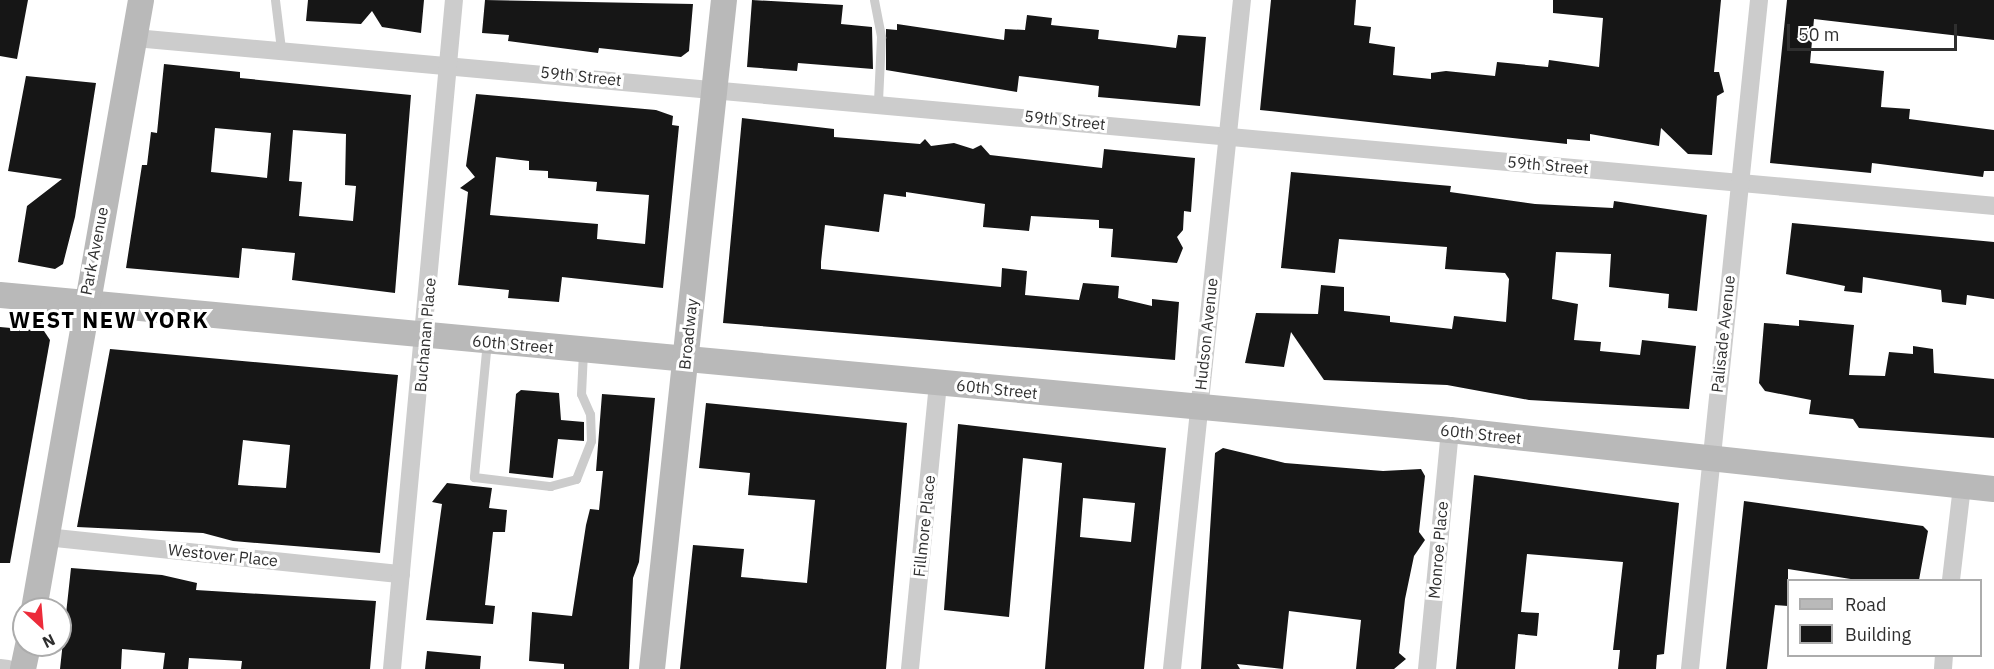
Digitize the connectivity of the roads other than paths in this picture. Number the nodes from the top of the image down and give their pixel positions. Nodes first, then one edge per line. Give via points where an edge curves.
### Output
1 (141, 0) edge
2 (275, 0) edge
3 (454, 0) edge
4 (724, 0) edge
5 (874, 0) edge
6 (1242, 0) edge
7 (1759, 0) edge
8 (135, 38) junction
9 (281, 49) junction
10 (446, 62) junction
11 (716, 89) junction
12 (878, 102) junction
13 (1226, 136) junction
14 (1740, 182) junction
15 (1994, 206) edge
16 (0, 295) edge
17 (84, 303) junction
18 (426, 336) junction
19 (486, 341) junction
20 (583, 351) junction
21 (685, 359) junction
22 (938, 382) junction
23 (1198, 410) junction
24 (1449, 430) junction
25 (1710, 460) junction
26 (1962, 486) junction
27 (1994, 489) edge
28 (46, 537) junction
29 (400, 574) junction
30 (1951, 579) edge
31 (36, 597) edge
32 (0, 668) edge
33 (8, 669) edge
34 (392, 669) edge
35 (652, 669) edge
36 (910, 669) edge
37 (1172, 669) edge
38 (1427, 669) edge
39 (1689, 669) edge

1 - 8 street, Park Avenue
2 - 9 lane
3 - 10 street, Buchanan Place
4 - 11 street, Broadway
5 - 12 lane via 881,37
6 - 13 street, Hudson Avenue
7 - 14 street, Palisade Avenue
8 - 9 street, 59th Street
8 - 17 street, Park Avenue
9 - 10 street, 59th Street
10 - 11 street, 59th Street
10 - 18 street, Buchanan Place
11 - 12 street, 59th Street
11 - 21 street, Broadway
12 - 13 street, 59th Street
13 - 14 street, 59th Street
13 - 23 street, Hudson Avenue
14 - 15 street, 59th Street
14 - 25 street, Palisade Avenue
16 - 17 street, 60th Street
17 - 18 street, 60th Street
17 - 28 street, Park Avenue
18 - 19 street, 60th Street
18 - 29 street, Buchanan Place
19 - 20 street, 60th Street
19 - 20 lane via 474,477 550,486 576,479 591,441 590,414 581,394
20 - 21 street, 60th Street
21 - 22 street, 60th Street
21 - 35 street, Broadway
22 - 23 street, 60th Street
22 - 36 street, Fillmore Place
23 - 24 street, 60th Street
23 - 37 street, Hudson Avenue
24 - 25 street, 60th Street
24 - 38 street, Monroe Place
25 - 26 street, 60th Street
25 - 39 street, Palisade Avenue
26 - 27 street, 60th Street
26 - 30 street
28 - 29 street, Westover Place
28 - 31 street, Park Avenue
29 - 34 street, Buchanan Place
32 - 33 street

